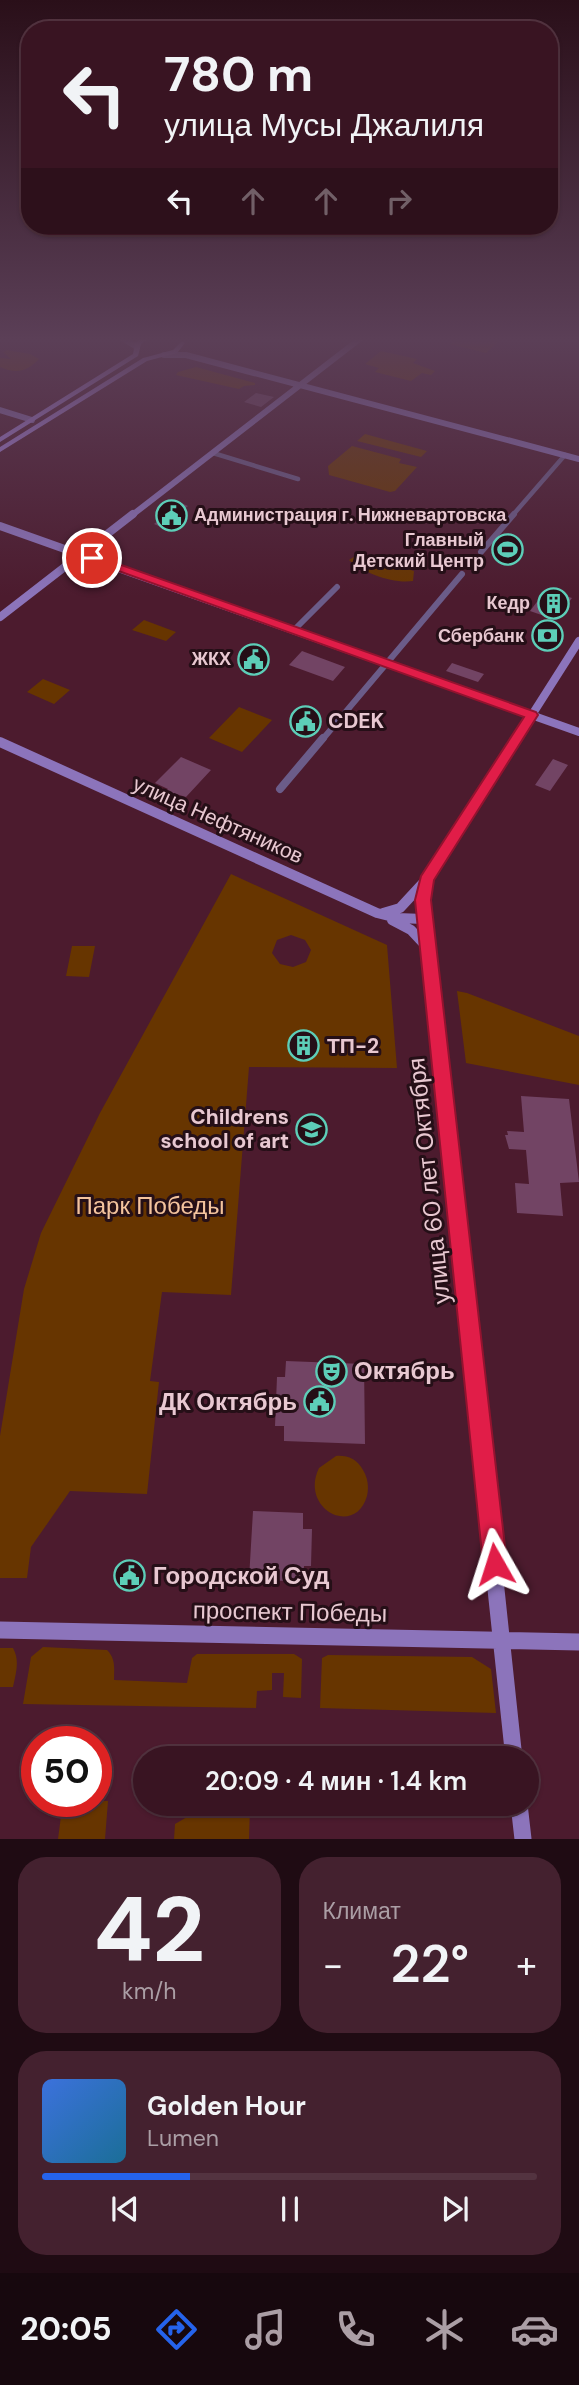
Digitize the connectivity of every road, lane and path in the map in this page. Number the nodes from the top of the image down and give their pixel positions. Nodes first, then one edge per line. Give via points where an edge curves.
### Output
1 (27, 424) edge
2 (36, 424) edge
3 (251, 424) edge
4 (452, 424) edge
5 (464, 424) edge
6 (3, 442) edge
7 (0, 450) edge
8 (213, 453) junction
9 (579, 453) edge
10 (565, 455) junction
11 (579, 459) edge
12 (298, 479) dead end
13 (0, 526) edge
14 (481, 552) dead end
15 (81, 554) junction
16 (462, 575) dead end
17 (337, 587) dead end
18 (0, 617) edge
19 (293, 631) junction
20 (579, 641) edge
21 (387, 663) junction
22 (532, 715) junction
23 (579, 732) edge
24 (0, 742) edge
25 (280, 789) dead end
26 (426, 880) junction
27 (377, 913) junction
28 (424, 919) junction
29 (429, 951) junction
30 (0, 1630) edge
31 (502, 1641) junction
32 (579, 1642) edge
33 (513, 1746) edge
34 (520, 1816) edge
35 (523, 1839) edge

1 - 6 main road
2 - 6 main road
3 - 8 main road
4 - 10 main road
5 - 9 main road
6 - 7 main road
8 - 12 street
8 - 15 main road
10 - 11 main road
10 - 14 street
13 - 15 main road
15 - 18 main road
15 - 19 main road
16 - 21 street
17 - 19 street
19 - 21 main road
20 - 22 main road, улица 60 лет Октября
21 - 22 main road
21 - 25 street
22 - 23 main road
22 - 26 main road, улица 60 лет Октября
24 - 27 main road, улица Нефтяников
26 - 27 main road via 400,908
26 - 28 main road, улица 60 лет Октября
27 - 28 main road, улица Нефтяников
27 - 29 main road via 411,930
28 - 29 main road, улица 60 лет Октября
29 - 31 main road, улица 60 лет Октября
30 - 31 main road, проспект Победы
31 - 32 main road, проспект Победы
31 - 33 main road, улица 60 лет Октября
34 - 35 main road

